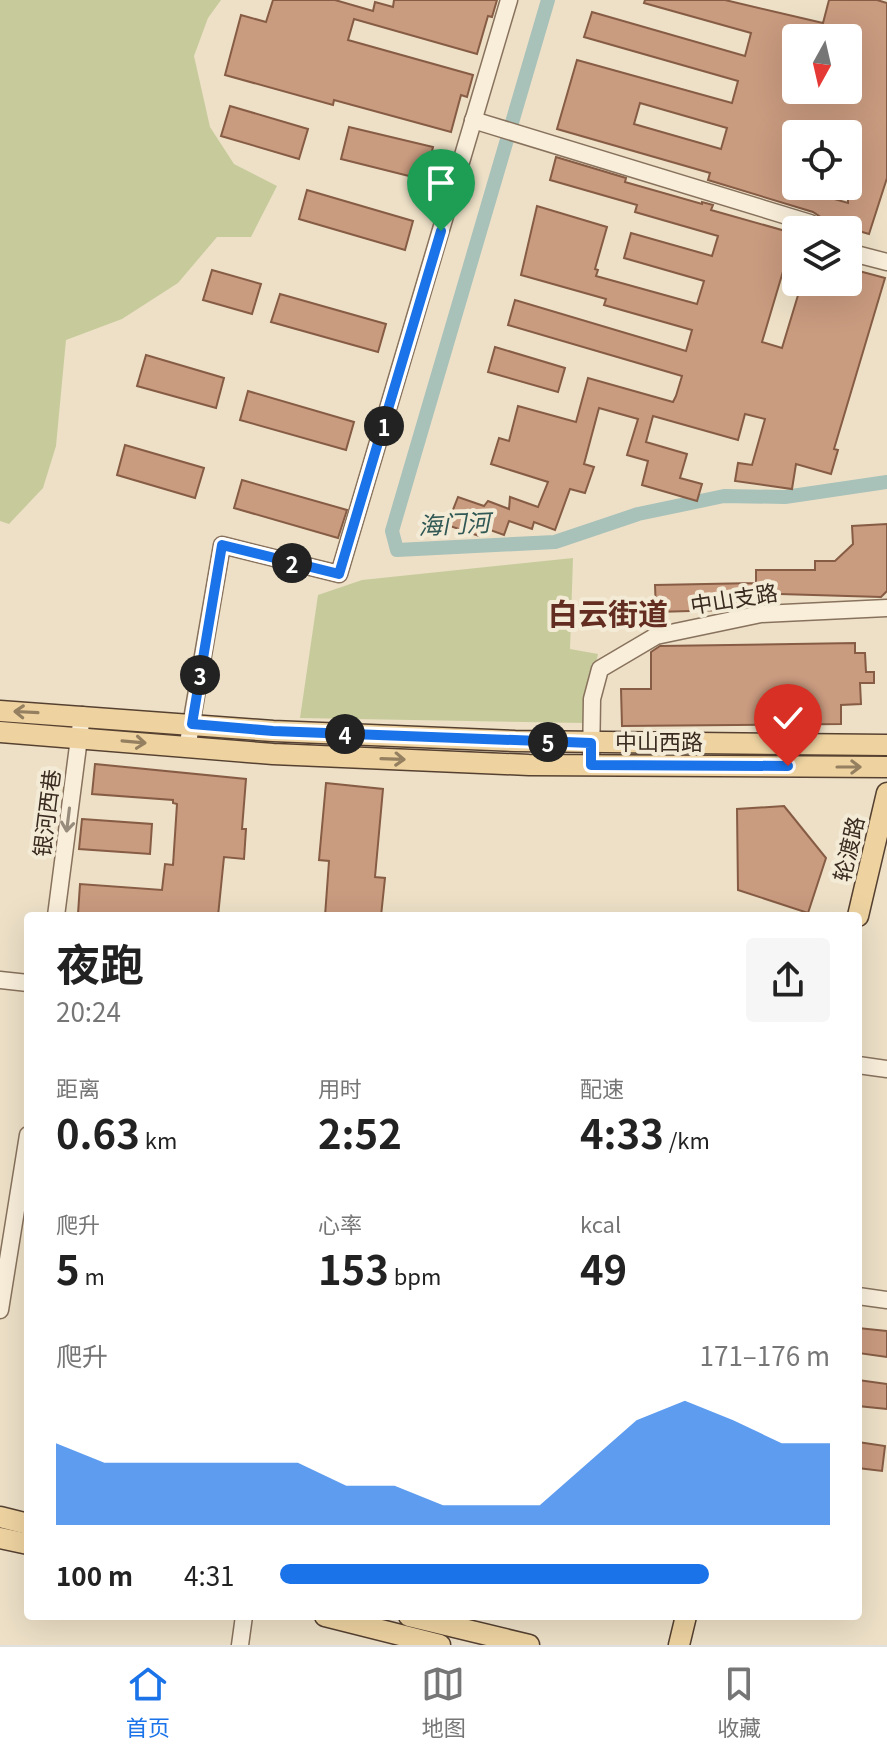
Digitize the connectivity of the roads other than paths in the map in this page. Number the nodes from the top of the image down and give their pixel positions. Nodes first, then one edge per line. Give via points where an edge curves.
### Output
1 (509, 0) edge
2 (477, 121) junction
3 (788, 216) edge
4 (862, 256) edge
5 (887, 262) edge
6 (887, 608) edge
7 (0, 711) edge
8 (82, 715) junction
9 (192, 724) junction
10 (0, 732) edge
11 (79, 737) junction
12 (591, 743) junction
13 (887, 745) edge
14 (187, 746) junction
15 (591, 765) junction
16 (887, 767) edge
17 (887, 793) edge
18 (57, 912) edge
19 (859, 912) edge
20 (0, 980) edge
21 (24, 983) edge
22 (862, 1066) edge
23 (887, 1069) edge
24 (24, 1160) edge
25 (862, 1297) edge
26 (887, 1300) edge
27 (0, 1310) edge
28 (0, 1517) edge
29 (24, 1523) edge
30 (0, 1538) edge
31 (24, 1543) edge
32 (243, 1620) edge
33 (341, 1620) edge
34 (426, 1620) edge
35 (685, 1620) edge
36 (240, 1645) edge
37 (440, 1645) edge
38 (529, 1645) edge
39 (679, 1645) edge

1 - 2 street
2 - 3 street
2 - 9 street via 339,574 222,545
4 - 5 street
6 - 12 street, 中山支路 via 761,614 656,636 600,669 592,699
8 -> 7 main road, 中山西路
8 - 9 main road, 中山西路
8 - 11 street, 银河西巷
9 - 12 main road, 中山西路
9 - 14 street
10 - 11 main road, 中山西路
11 -> 14 main road, 中山西路
11 -> 18 street, 银河西巷
12 - 13 main road, 中山西路
12 - 15 street, 中山支路
14 -> 15 main road, 中山西路
15 -> 16 main road, 中山西路
17 - 19 main road, 轮渡路
20 - 21 street
22 - 23 street
24 - 27 street
25 - 26 street
28 - 29 main road
30 - 31 main road
32 - 36 street
33 - 37 main road
34 - 38 main road
35 - 39 main road

